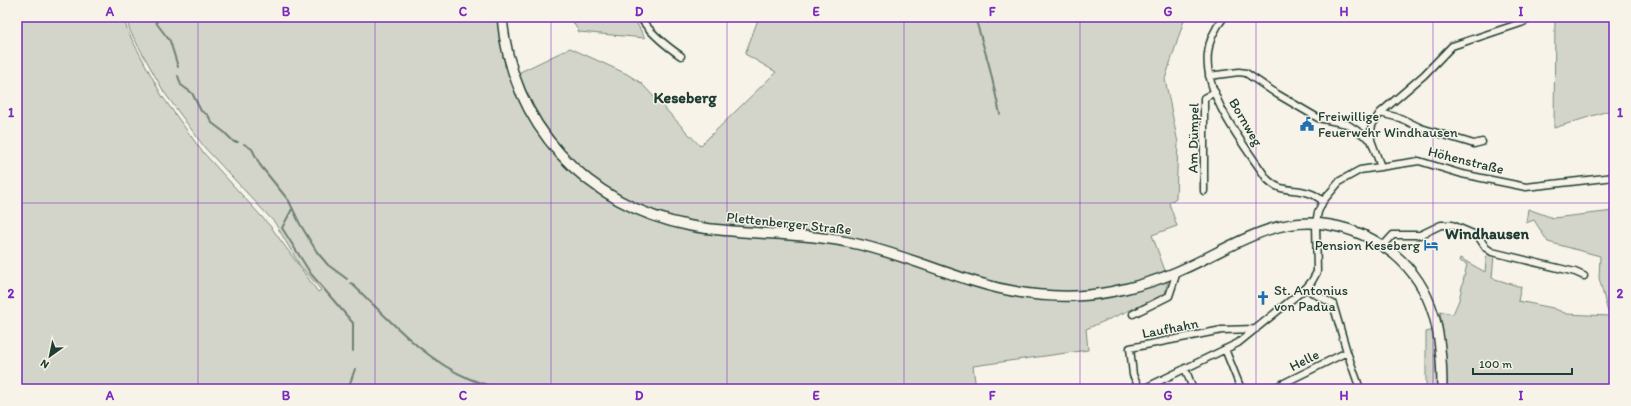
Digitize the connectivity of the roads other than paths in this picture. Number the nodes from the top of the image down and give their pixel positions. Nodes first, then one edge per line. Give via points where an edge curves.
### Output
1 (502, 17) edge
2 (640, 17) edge
3 (1224, 17) edge
4 (1534, 17) edge
5 (681, 56) dead end
6 (1209, 76) junction
7 (1215, 92) junction
8 (1380, 113) junction
9 (1371, 140) junction
10 (1482, 142) dead end
11 (1381, 167) junction
12 (1614, 177) edge
13 (1204, 191) dead end
14 (1323, 200) junction
15 (1316, 223) junction
16 (1383, 246) junction
17 (1177, 272) junction
18 (1584, 276) dead end
19 (1306, 288) junction
20 (1133, 314) dead end
21 (1256, 328) junction
22 (1225, 350) junction
23 (1347, 352) junction
24 (1185, 368) junction
25 (1141, 389) edge
26 (1193, 389) edge
27 (1241, 389) edge
28 (1272, 389) edge
29 (1360, 389) edge
30 (1442, 389) edge

1 - 17 main road, Plettenberger Straße via 513,75 539,128 571,165 592,182 620,201 652,215 719,230 831,238 884,251 975,282 1015,292 1078,296 1152,282
2 - 5 street via 647,28
3 - 6 street, Bornweg via 1212,36 1208,53
4 - 8 street via 1521,24 1452,46 1424,75
6 - 7 street, Bornweg
6 - 9 street via 1246,73 1318,118 1347,124
7 - 13 street, Am Dümpel via 1204,98
7 - 14 street, Bornweg via 1232,128 1274,185 1287,190 1309,192
8 - 9 street via 1372,125
8 - 10 street via 1474,144
9 - 11 street
11 - 12 street, Höhenstraße via 1419,161 1462,174 1526,187
11 - 14 street, Höhenstraße via 1360,170 1340,181
14 - 15 street, Höhenstraße
15 - 16 main road, Plettenberger Straße via 1364,234
15 - 17 main road, Plettenberger Straße via 1274,227
15 - 19 street, Höhenstraße via 1317,272
16 - 18 street via 1393,235 1420,234 1441,225 1452,225 1478,236 1492,252
16 - 30 main road, Plettenberger Straße via 1405,263 1423,288 1431,305 1441,352
17 - 20 street via 1168,296
19 - 21 street, Höhenstraße
19 - 23 street via 1333,304
21 - 22 street, Höhenstraße
21 - 25 street, Laufhahn via 1222,330 1130,348 1133,375
22 - 24 street, Höhenstraße
22 - 27 street
23 - 28 street, Helle
23 - 29 street
24 - 25 street, Höhenstraße
24 - 26 street

